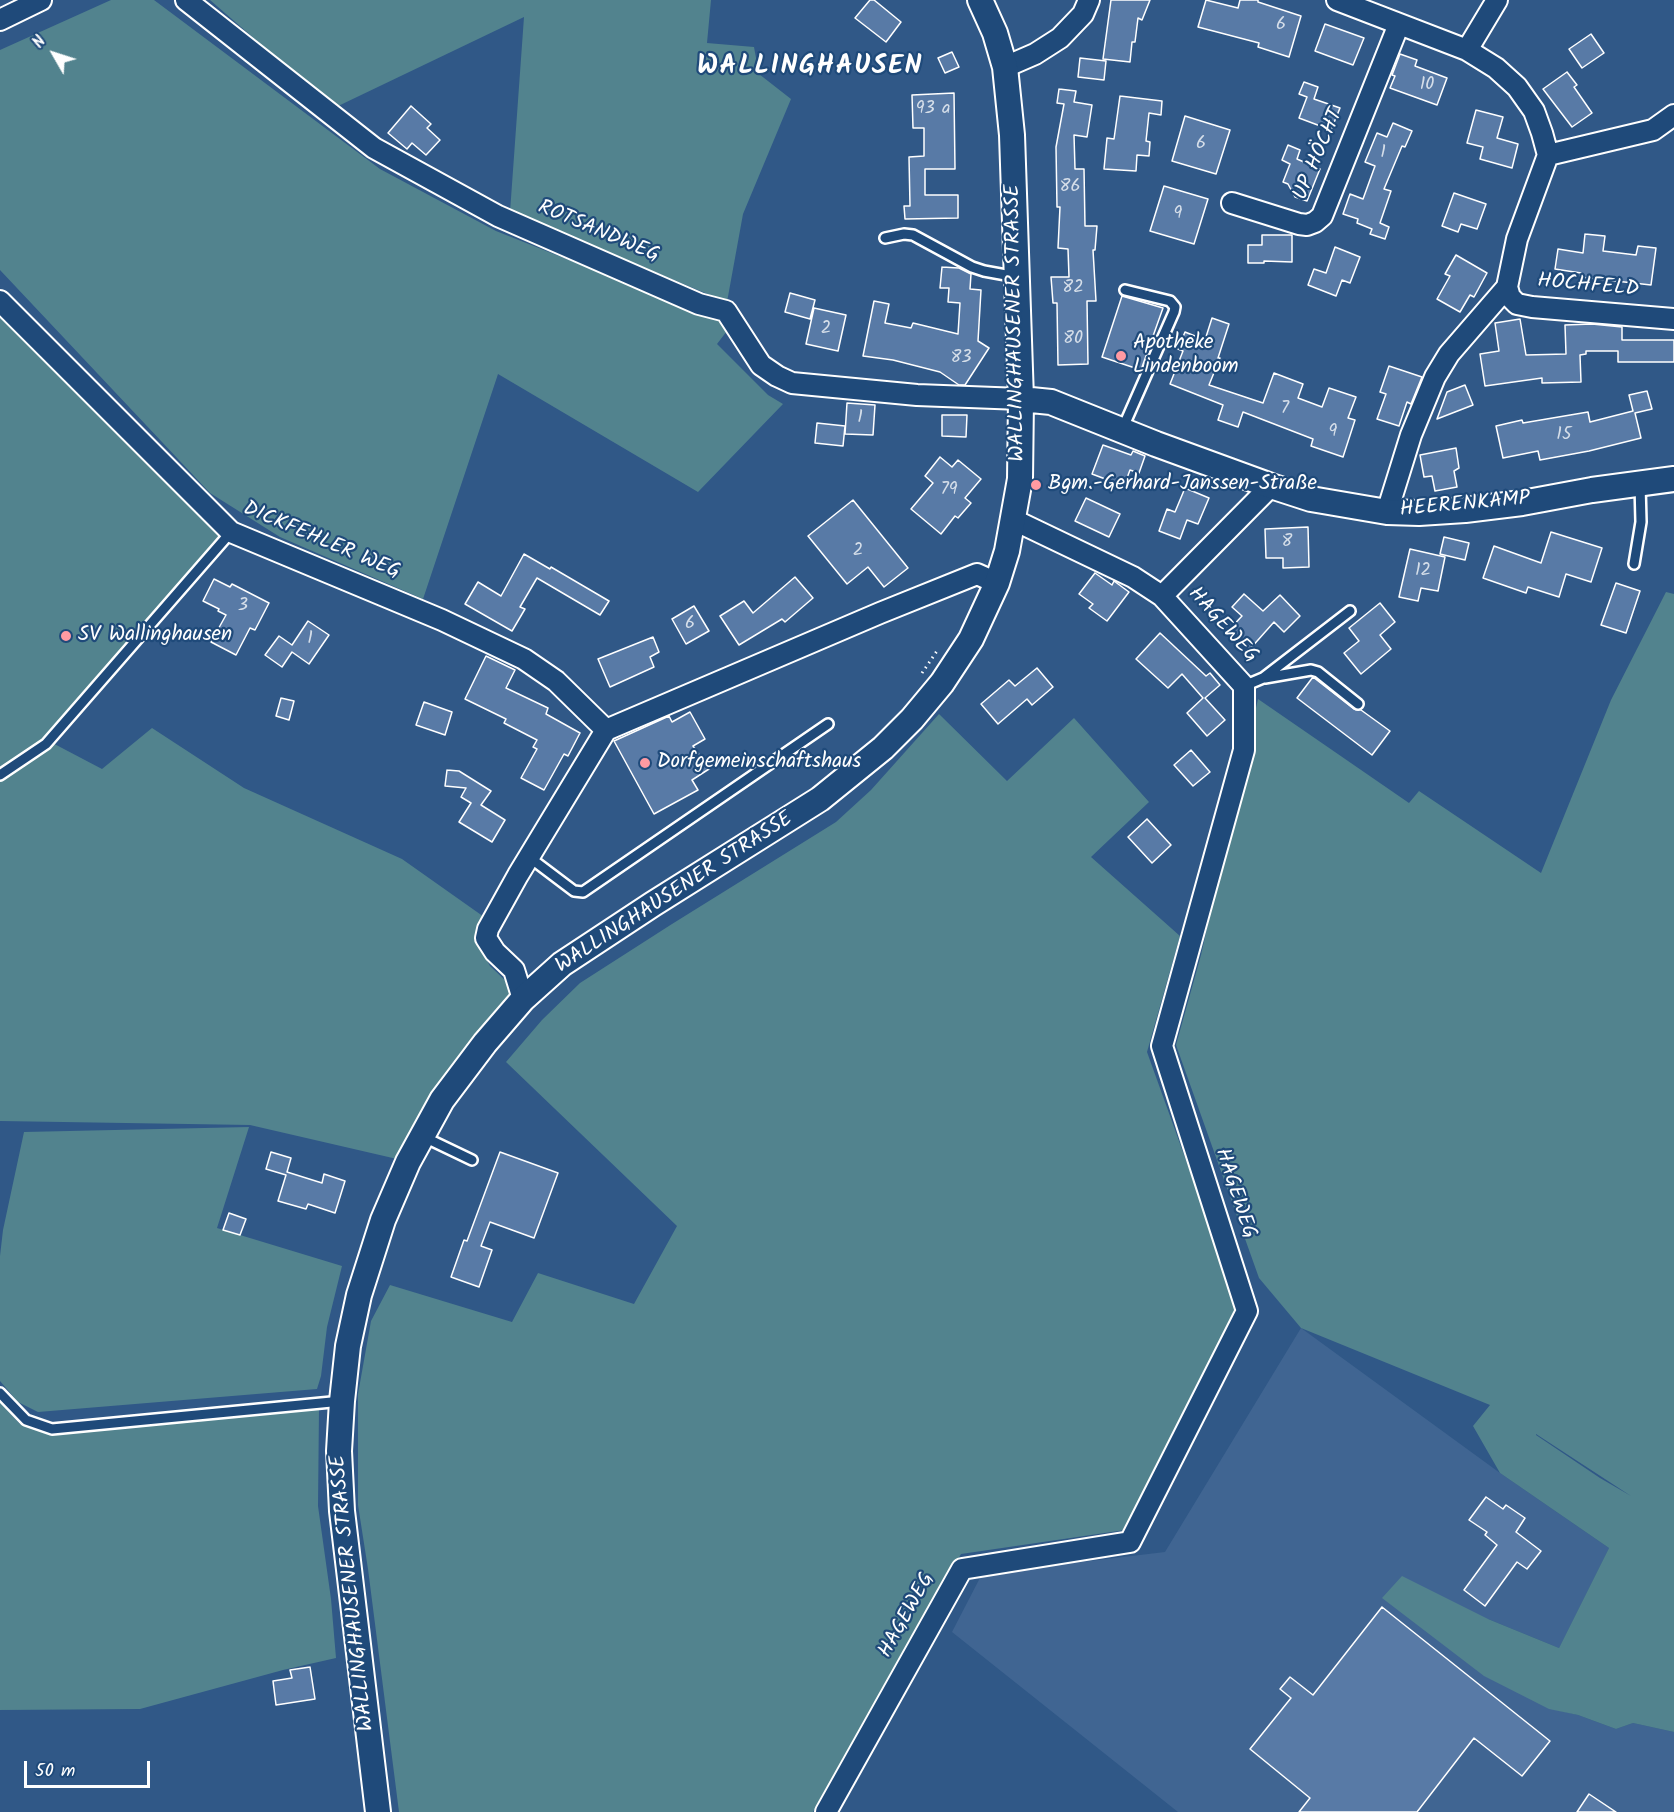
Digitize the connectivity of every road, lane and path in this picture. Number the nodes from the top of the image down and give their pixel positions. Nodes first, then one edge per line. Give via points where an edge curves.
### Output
1 (41, 0) edge
2 (186, 0) edge
3 (980, 0) edge
4 (1089, 0) edge
5 (1337, 0) edge
6 (1497, 0) edge
7 (3, 14) edge
8 (1399, 24) junction
9 (1467, 50) junction
10 (1005, 67) junction
11 (1674, 115) edge
12 (1548, 155) junction
13 (1232, 203) dead end
14 (885, 238) dead end
15 (1017, 277) junction
16 (1507, 287) junction
17 (1125, 290) dead end
18 (0, 301) edge
19 (1674, 319) edge
20 (1022, 399) junction
21 (1122, 430) junction
22 (1674, 479) edge
23 (1640, 484) junction
24 (1271, 486) junction
25 (1387, 512) junction
26 (1014, 520) junction
27 (231, 532) junction
28 (1634, 564) dead end
29 (997, 583) junction
30 (1162, 596) junction
31 (1350, 611) dead end
32 (1263, 678) junction
33 (1244, 686) junction
34 (1358, 704) dead end
35 (828, 724) dead end
36 (606, 730) junction
37 (0, 774) edge
38 (529, 857) junction
39 (523, 999) junction
40 (422, 1136) junction
41 (472, 1161) dead end
42 (0, 1393) edge
43 (342, 1401) junction
44 (378, 1812) edge
45 (826, 1812) edge

1 - 7 street
2 - 20 street, ROTSANDWEG via 375,148 498,216 699,304 726,311 761,365 777,376 792,382 906,394
3 - 10 street, WALLINGHAUSENER STRASSE
4 - 10 street via 1083,14 1059,38
5 - 8 street
6 - 9 street
8 - 9 street
8 - 13 street, UP HÖCHT via 1322,216 1307,225 1299,224
9 - 12 street via 1517,87 1534,111
10 - 15 street, WALLINGHAUSENER STRASSE via 1012,135
11 - 12 street via 1653,130
12 - 16 street via 1517,239
14 - 15 lane via 913,235 972,267
15 - 20 street, WALLINGHAUSENER STRASSE
16 - 19 street, HOCHFELD via 1509,297 1517,304 1532,307
16 - 25 street via 1449,354 1435,377 1411,435
17 - 21 lane via 1170,302 1174,312
18 - 27 street, DICKFEHLER WEG
20 - 21 street, HEERENKAMP via 1051,402
20 - 26 street, WALLINGHAUSENER STRASSE via 1020,479
21 - 24 street, HEERENKAMP
22 - 23 street, HEERENKAMP
23 - 25 street, HEERENKAMP via 1465,510
23 - 28 lane via 1641,522
24 - 25 street, HEERENKAMP via 1311,499
24 - 30 street
26 - 29 street, WALLINGHAUSENER STRASSE
26 - 30 street, HAGEWEG via 1133,577
27 - 36 street, DICKFEHLER WEG via 442,620 524,659 556,681
27 - 37 lane via 46,744
29 - 36 street via 977,574
29 - 39 street, WALLINGHAUSENER STRASSE via 971,639 942,683 884,748 820,799 562,964
30 - 33 street, HAGEWEG
31 - 32 lane
32 - 33 lane
32 - 34 lane via 1311,670
33 - 45 street, HAGEWEG via 1244,750 1162,1046 1247,1311 1130,1542 962,1569
35 - 38 lane via 583,892 574,891
36 - 38 street
38 - 39 street via 486,939 513,970
39 - 40 street, WALLINGHAUSENER STRASSE via 441,1100
40 - 41 lane
40 - 43 street, WALLINGHAUSENER STRASSE via 383,1220 359,1295
42 - 43 lane via 26,1420 52,1430
43 - 44 street, WALLINGHAUSENER STRASSE via 342,1511

